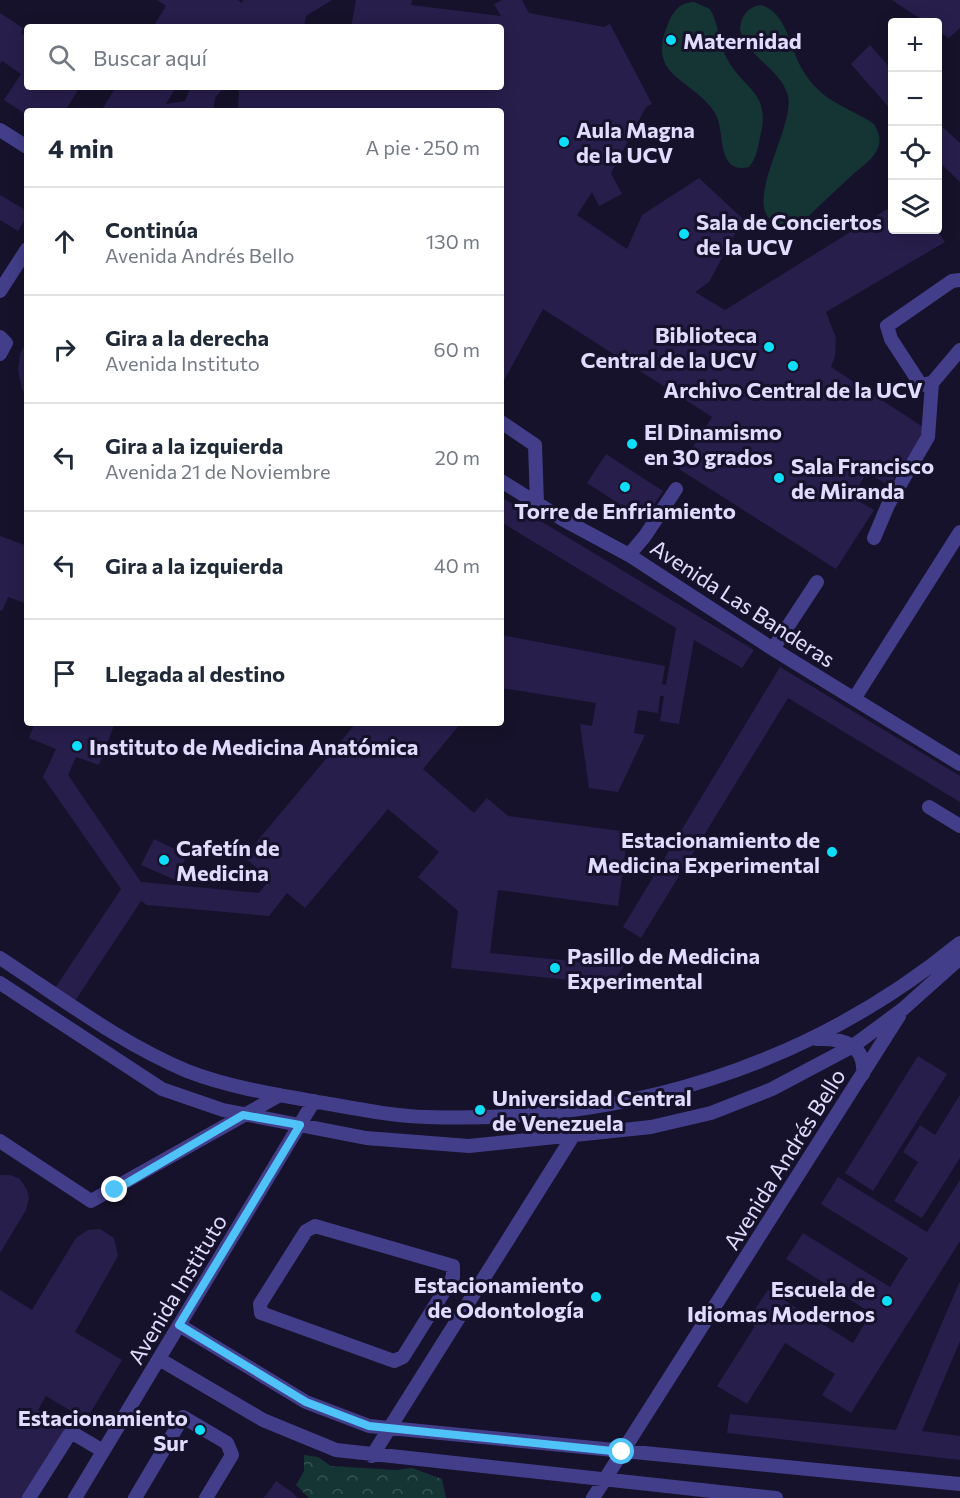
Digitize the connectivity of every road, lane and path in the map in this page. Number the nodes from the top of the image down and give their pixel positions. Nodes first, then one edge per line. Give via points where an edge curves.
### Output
1 (0, 130) edge
2 (24, 145) edge
3 (24, 254) edge
4 (960, 280) edge
5 (0, 291) edge
6 (0, 337) edge
7 (960, 350) edge
8 (0, 354) edge
9 (932, 383) junction
10 (504, 424) edge
11 (504, 483) edge
12 (676, 489) dead end
13 (537, 503) junction
14 (960, 532) edge
15 (874, 538) dead end
16 (629, 555) junction
17 (817, 582) dead end
18 (773, 649) junction
19 (854, 699) junction
20 (960, 764) edge
21 (929, 807) dead end
22 (960, 826) edge
23 (960, 943) edge
24 (0, 958) edge
25 (960, 958) edge
26 (0, 983) edge
27 (903, 1009) junction
28 (813, 1040) junction
29 (853, 1046) junction
30 (863, 1074) junction
31 (280, 1095) junction
32 (314, 1101) junction
33 (243, 1115) junction
34 (300, 1125) junction
35 (573, 1136) junction
36 (0, 1141) edge
37 (432, 1312) junction
38 (458, 1319) junction
39 (179, 1325) junction
40 (159, 1359) junction
41 (389, 1428) junction
42 (103, 1451) junction
43 (622, 1452) junction
44 (372, 1456) junction
45 (604, 1479) junction
46 (960, 1484) edge
47 (29, 1498) edge
48 (75, 1498) edge
49 (135, 1498) edge
50 (206, 1498) edge
51 (593, 1498) edge
52 (776, 1498) edge

1 - 2 lane
3 - 5 lane
4 - 9 lane via 952,281 887,326 891,339 921,385
6 - 8 lane via 6,343
7 - 9 lane
9 - 15 lane via 928,437 888,505
10 - 13 lane via 535,445
11 - 13 lane, Avenida Las Banderas
12 - 16 lane
13 - 16 lane, Avenida Las Banderas
14 - 19 lane
16 - 18 lane, Avenida Las Banderas
17 - 18 lane
18 - 19 lane, Avenida Las Banderas
19 - 20 lane, Avenida Las Banderas
21 - 22 lane
23 - 28 lane via 883,999
24 - 31 lane via 131,1042 186,1070 232,1086
25 - 27 lane
26 - 33 lane via 162,1089
27 - 29 lane
27 - 30 lane, Avenida Andrés Bello
28 - 29 lane via 839,1040
28 - 32 lane via 743,1070 669,1092 560,1110 480,1118 424,1117
29 - 30 lane via 862,1058
29 - 35 lane via 772,1089 711,1113
30 - 43 lane, Avenida Andrés Bello
31 - 32 lane
31 - 33 lane
32 - 34 lane, Avenida Instituto
33 - 34 lane
33 - 36 lane via 91,1201
34 - 35 lane via 428,1145 469,1146
34 - 39 lane, Avenida Instituto
35 - 38 lane
37 - 37 lane via 453,1277 453,1266 315,1226 306,1232 260,1304 261,1313 394,1361 403,1357
37 - 38 lane
38 - 41 lane
39 - 40 lane, Avenida Instituto
39 - 41 lane via 306,1402 369,1426
40 - 42 lane, Avenida Instituto
40 - 44 lane via 295,1435 336,1450
41 - 43 lane
41 - 44 lane
42 - 47 lane via 69,1435
42 - 48 lane, Avenida Instituto
43 - 45 lane, Avenida Andrés Bello
43 - 46 lane
44 - 45 lane
45 - 51 lane, Avenida Andrés Bello
45 - 52 lane
49 - 50 lane via 183,1417 227,1443 232,1455

